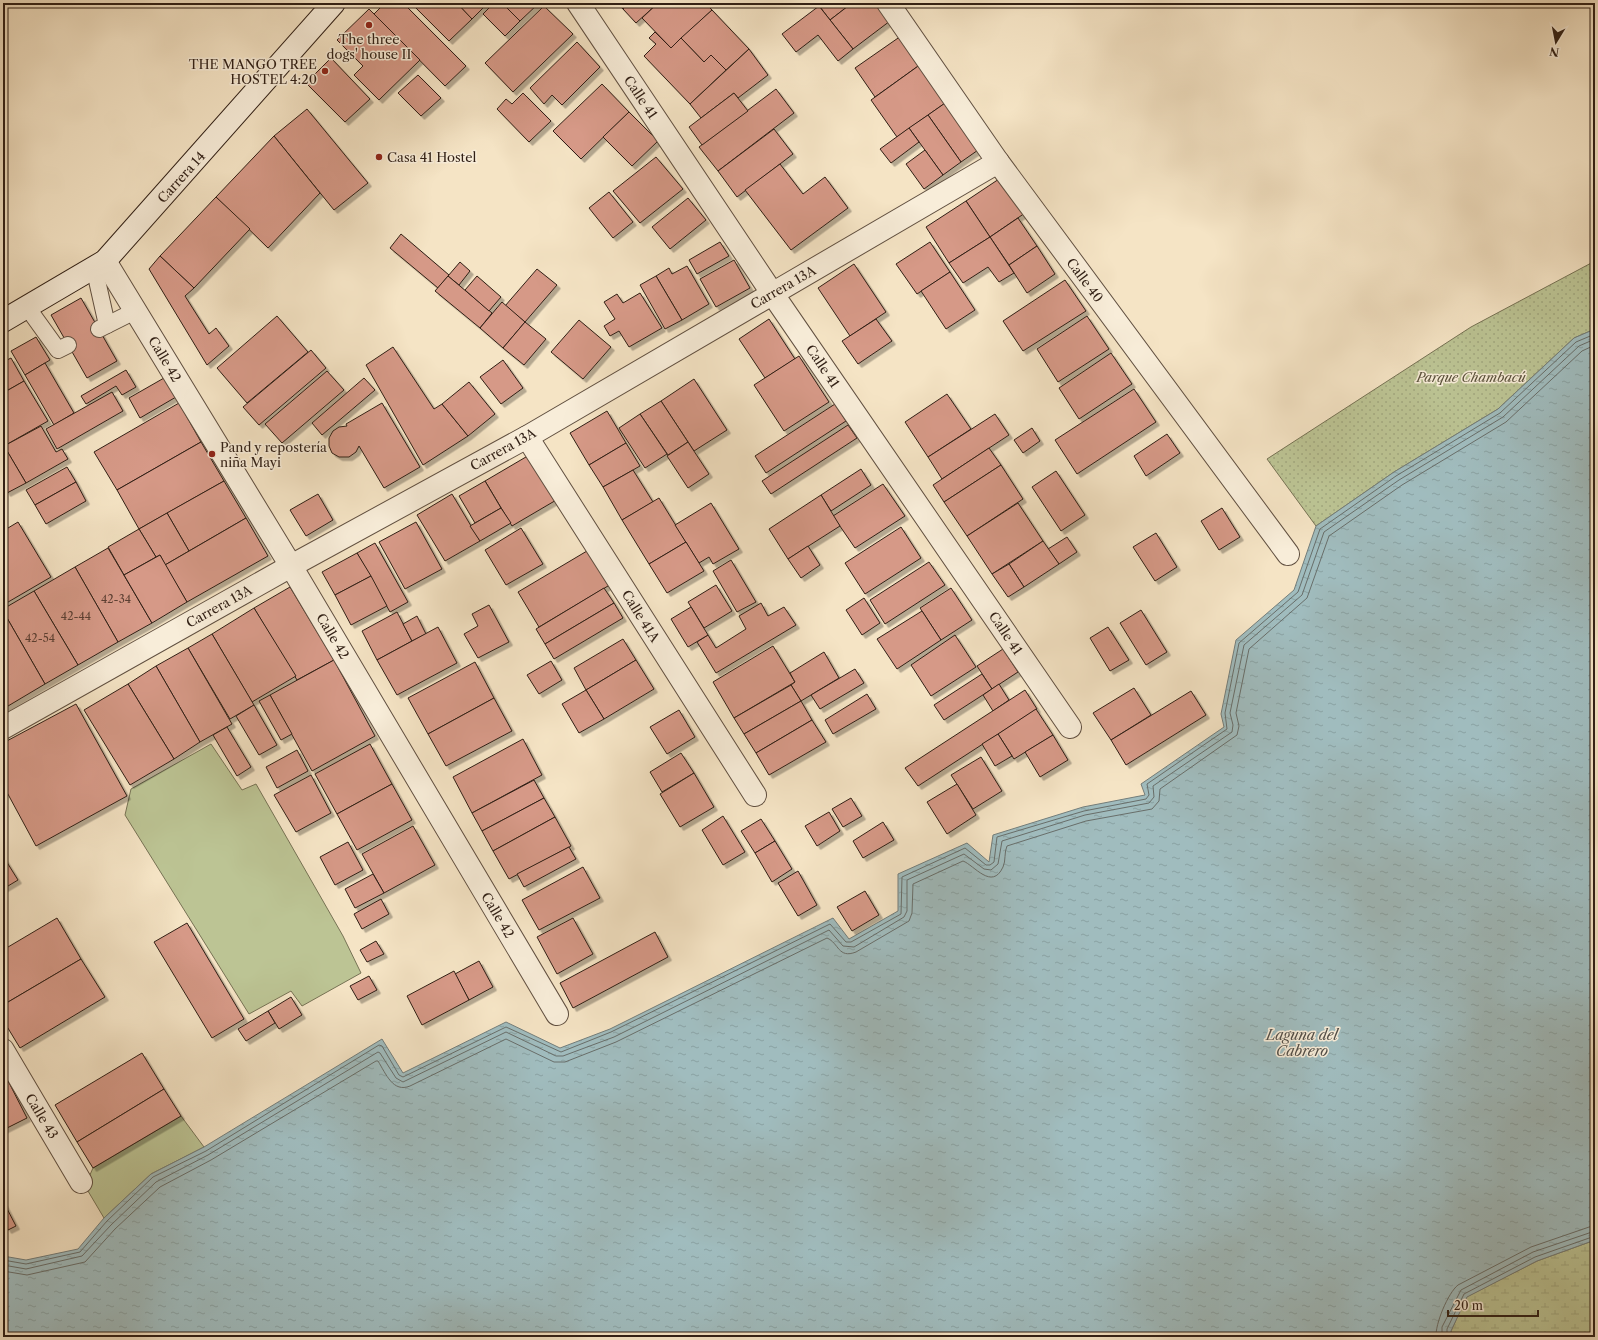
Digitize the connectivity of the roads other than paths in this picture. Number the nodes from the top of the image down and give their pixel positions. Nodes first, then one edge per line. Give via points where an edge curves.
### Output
1 (334, 3) edge
2 (578, 3) edge
3 (888, 3) edge
4 (998, 162) junction
5 (100, 264) junction
6 (772, 293) junction
7 (27, 307) junction
8 (135, 310) junction
9 (3, 321) edge
10 (68, 345) dead end
11 (527, 437) junction
12 (1288, 554) dead end
13 (291, 566) junction
14 (1070, 727) dead end
15 (3, 728) edge
16 (755, 795) dead end
17 (557, 1014) dead end
18 (3, 1050) edge
19 (81, 1182) dead end

1 - 5 street, Carrera 14
2 - 6 street, Calle 41
3 - 4 street, Calle 40
4 - 6 street, Carrera 13A
4 - 12 street, Calle 40
5 - 7 street, Carrera 14
5 - 8 street, Calle 42
5 - 8 lane via 103,327
6 - 11 street, Carrera 13A
6 - 14 street, Calle 41
7 - 9 street, Carrera 14
7 - 10 lane via 58,350
8 - 13 street, Calle 42
11 - 13 street, Carrera 13A
11 - 16 street, Calle 41A
13 - 15 street, Carrera 13A
13 - 17 street, Calle 42
18 - 19 street, Calle 43

